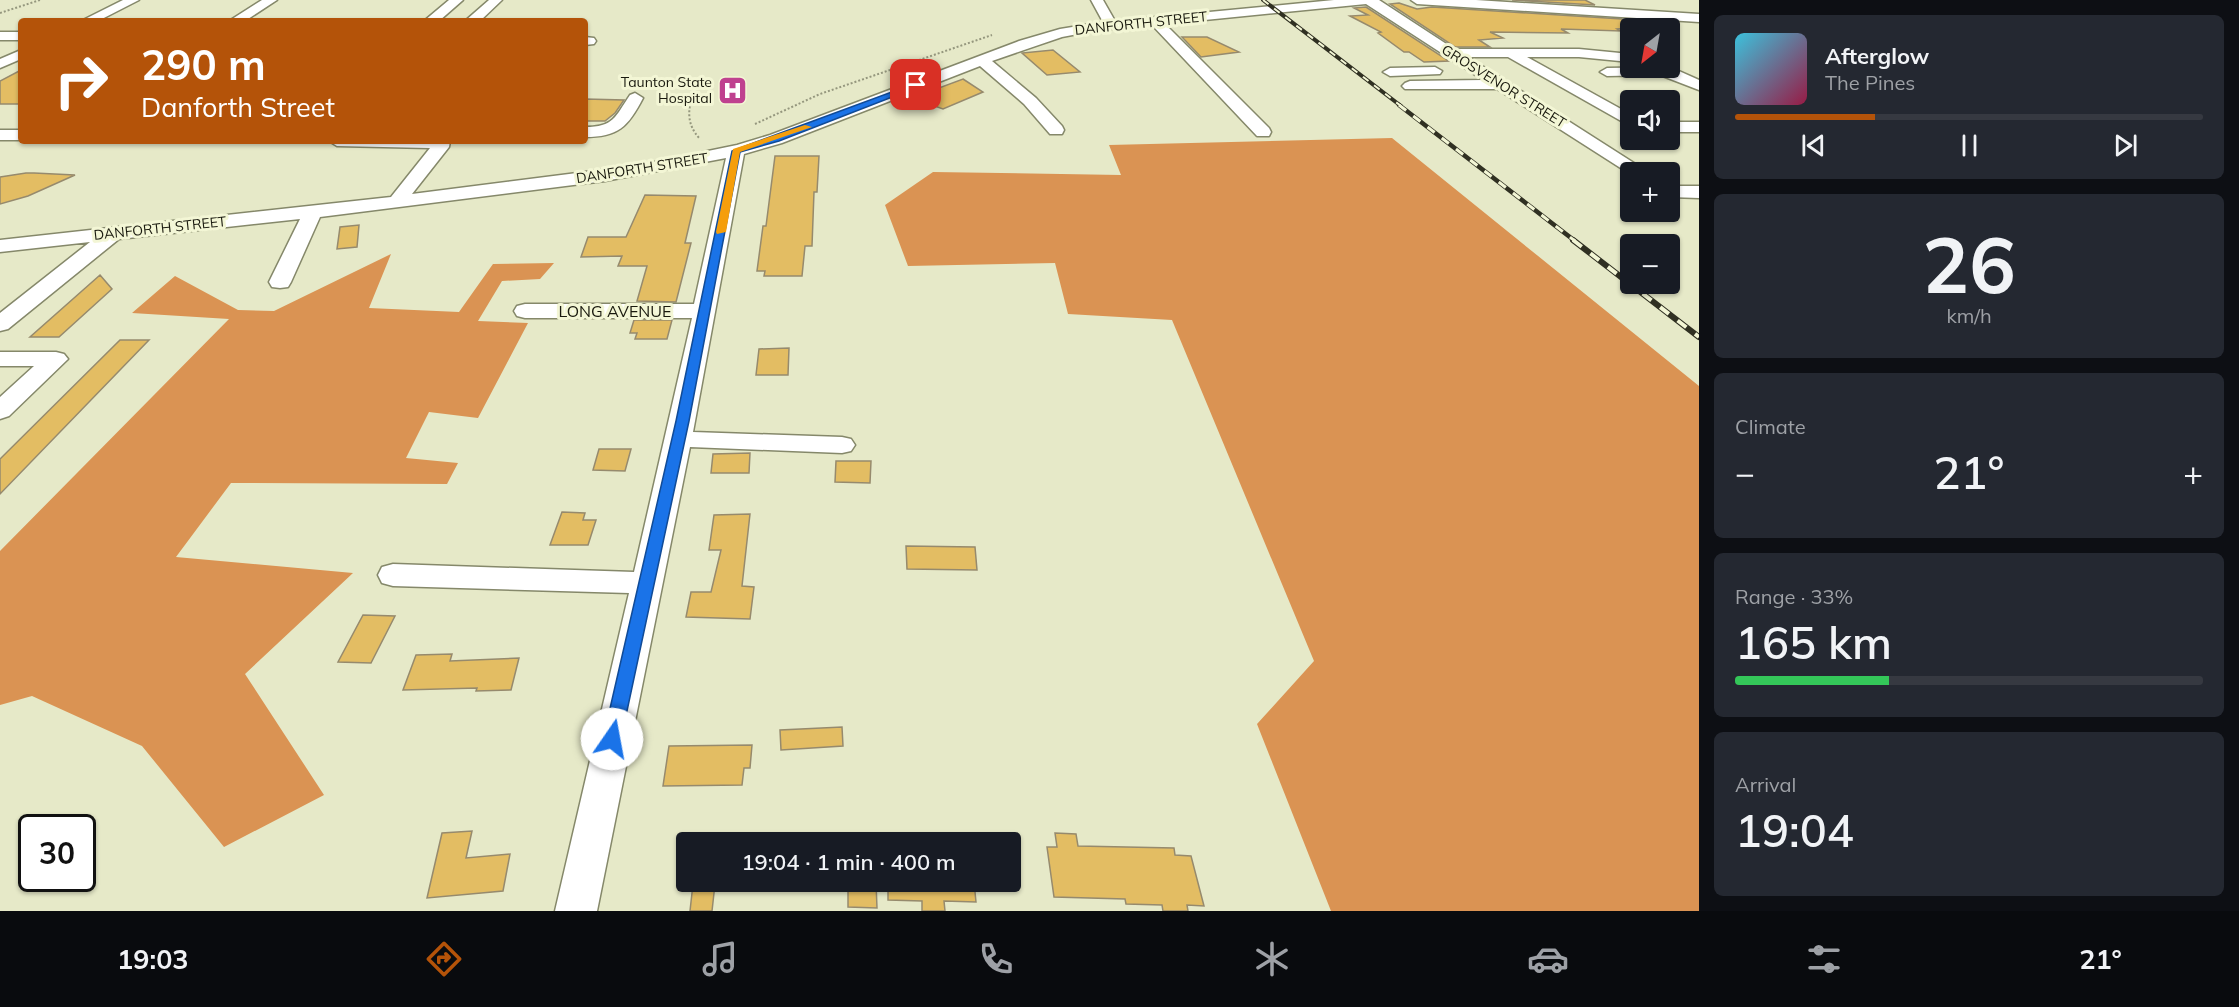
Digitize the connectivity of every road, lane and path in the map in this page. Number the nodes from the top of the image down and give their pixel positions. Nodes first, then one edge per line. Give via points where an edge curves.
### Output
1 (40, 0) edge
2 (133, 0) edge
3 (271, 0) edge
4 (457, 0) edge
5 (496, 0) edge
6 (1097, 0) edge
7 (1371, 0) edge
8 (1417, 0) edge
9 (1574, 0) edge
10 (0, 13) edge
11 (1591, 13) junction
12 (94, 18) edge
13 (241, 18) edge
14 (435, 18) edge
15 (475, 18) edge
16 (1699, 18) edge
17 (1155, 21) junction
18 (1111, 25) junction
19 (1001, 32) dead end
20 (0, 36) edge
21 (18, 36) edge
22 (18, 46) edge
23 (0, 51) edge
24 (1451, 52) junction
25 (1510, 54) junction
26 (18, 55) edge
27 (1620, 57) edge
28 (982, 60) junction
29 (0, 64) edge
30 (1478, 70) junction
31 (1390, 72) dead end
32 (1620, 73) edge
33 (1549, 74) junction
34 (1620, 78) edge
35 (1675, 78) edge
36 (1500, 84) junction
37 (1566, 84) junction
38 (1699, 85) edge
39 (1410, 86) dead end
40 (694, 87) dead end
41 (635, 98) dead end
42 (1620, 115) edge
43 (1699, 127) edge
44 (1570, 128) junction
45 (1620, 128) edge
46 (1680, 128) edge
47 (1056, 130) dead end
48 (588, 132) edge
49 (1263, 132) dead end
50 (0, 135) edge
51 (18, 135) edge
52 (732, 140) junction
53 (443, 144) edge
54 (1623, 162) edge
55 (1680, 192) edge
56 (1699, 192) edge
57 (396, 203) junction
58 (313, 211) junction
59 (114, 233) junction
60 (0, 246) edge
61 (280, 282) dead end
62 (525, 311) dead end
63 (705, 311) junction
64 (0, 324) edge
65 (0, 359) edge
66 (0, 411) edge
67 (678, 439) junction
68 (842, 445) dead end
69 (393, 575) dead end
70 (646, 583) junction
71 (576, 911) edge

1 - 10 path
2 - 12 street
3 - 13 street
4 - 14 street
5 - 15 street
6 - 18 street
7 - 17 street, DANFORTH STREET
7 - 24 street, GROSVENOR STREET
8 - 11 street
9 - 11 street
11 - 16 street
17 - 18 street, DANFORTH STREET
17 - 49 street
18 - 28 street, DANFORTH STREET via 1060,33
19 - 52 path via 820,94 766,117
20 - 21 street
22 - 23 street
24 - 25 street
24 - 30 street, GROSVENOR STREET
25 - 27 street
25 - 33 street
26 - 29 street
28 - 47 street via 1030,100
28 - 52 street, DANFORTH STREET via 782,137
30 - 31 street
30 - 36 street, GROSVENOR STREET
32 - 33 street
33 - 37 street
34 - 37 street
35 - 38 street
36 - 39 street
36 - 44 street, GROSVENOR STREET
37 - 42 street
40 - 52 path via 688,124 700,139
41 - 48 street via 624,121 608,130
43 - 46 street
44 - 45 street
44 - 54 street, GROSVENOR STREET
50 - 51 street
52 - 57 street, DANFORTH STREET via 614,174
52 - 63 street
53 - 57 street
55 - 56 street
57 - 58 street, DANFORTH STREET
58 - 59 street, DANFORTH STREET
58 - 61 street
59 - 60 street, DANFORTH STREET
59 - 64 street
62 - 63 street, LONG AVENUE
63 - 67 street
65 - 66 street via 56,359
67 - 68 street
67 - 70 street
69 - 70 street
70 - 71 street

